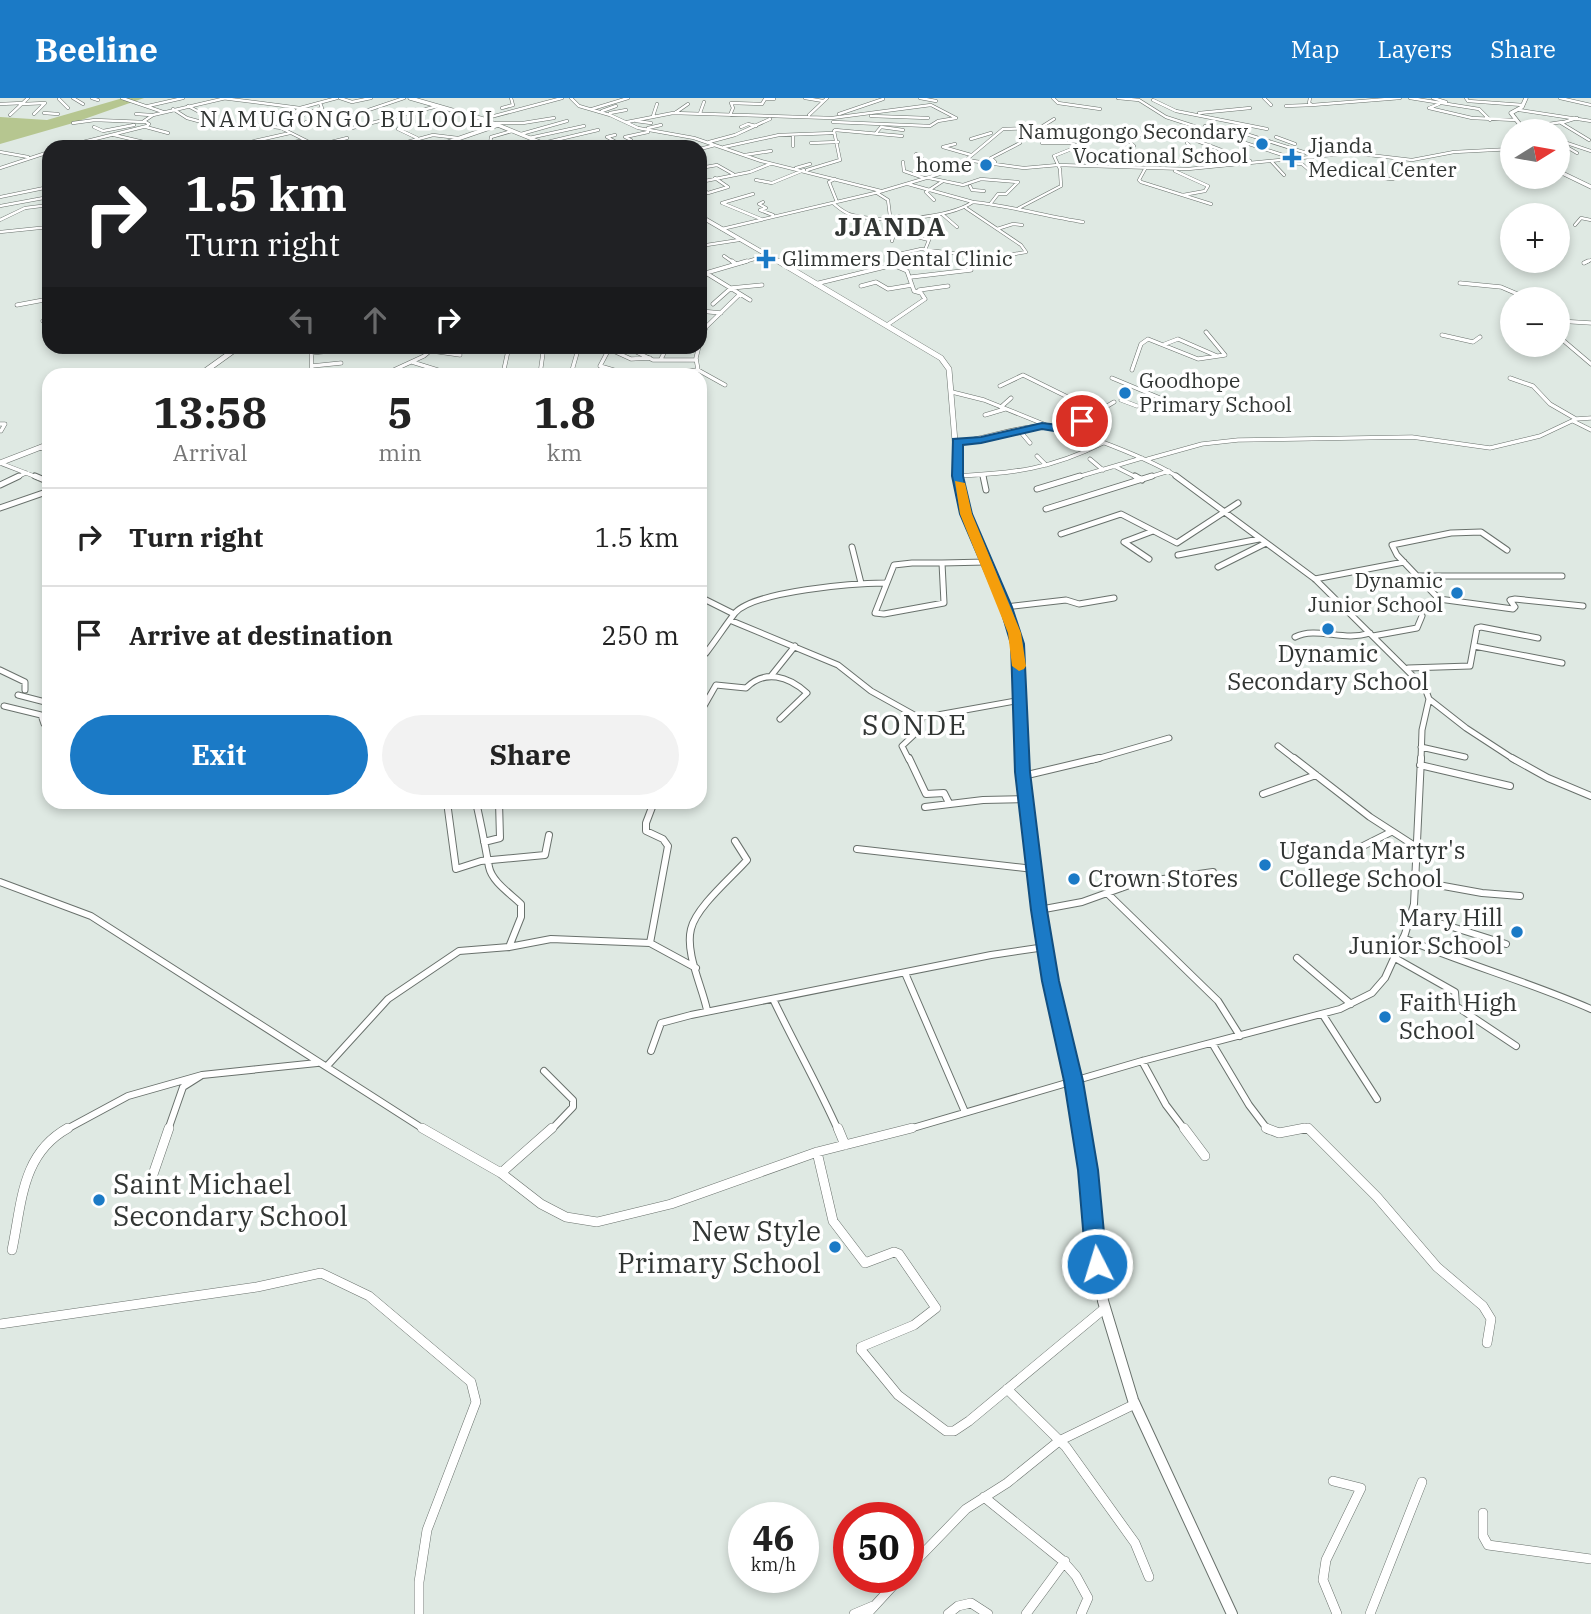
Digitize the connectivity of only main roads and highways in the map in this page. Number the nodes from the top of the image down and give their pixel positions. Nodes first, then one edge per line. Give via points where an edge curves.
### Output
1 (410, 98) edge
2 (1526, 98) edge
3 (1515, 119) edge
4 (496, 124) junction
5 (453, 140) edge
6 (534, 140) edge
7 (1570, 177) edge
8 (1591, 185) edge
9 (707, 220) edge
10 (229, 354) edge
11 (209, 368) edge
12 (42, 447) edge
13 (0, 463) edge
14 (1232, 1614) edge

1 - 4 main road
2 - 3 main road via 1519,110 1511,113
4 - 5 main road
4 - 6 main road
7 - 8 main road
9 - 14 main road via 941,358 949,369 958,476 966,514 1017,644 1023,776 1039,910 1074,1081 1105,1308 1135,1404
10 - 11 main road
12 - 13 main road

